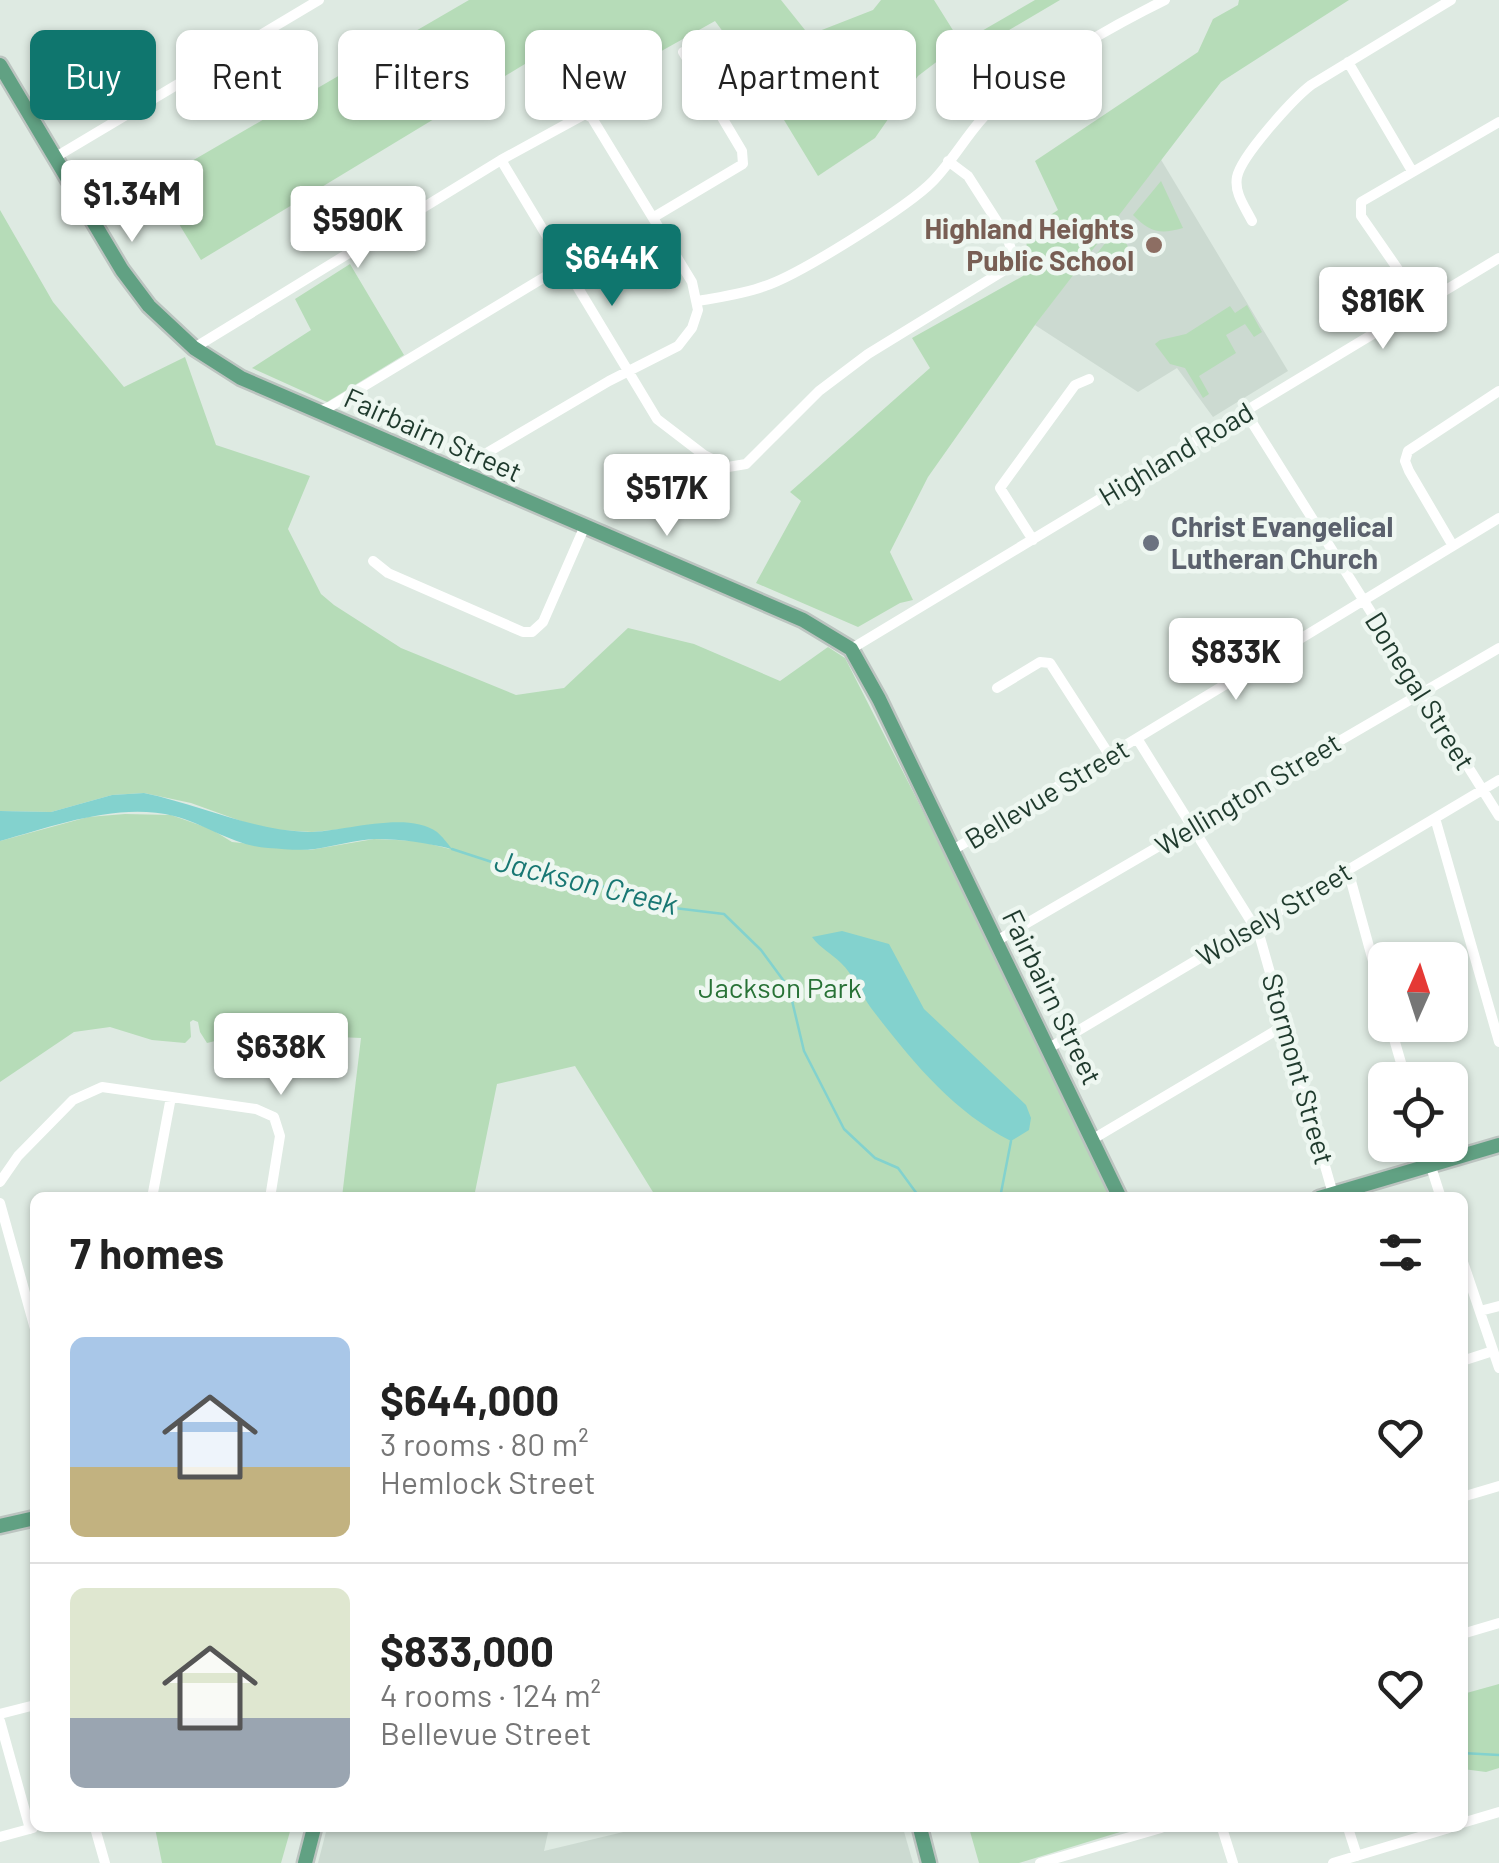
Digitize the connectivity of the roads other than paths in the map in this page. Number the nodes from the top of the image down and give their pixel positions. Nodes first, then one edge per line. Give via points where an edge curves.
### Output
1 (318, 0) edge
2 (1165, 0) edge
3 (1451, 0) edge
4 (1348, 62) junction
5 (0, 65) edge
6 (724, 120) edge
7 (1499, 122) edge
8 (54, 158) junction
9 (501, 160) junction
10 (948, 161) junction
11 (1412, 171) junction
12 (654, 216) junction
13 (1252, 221) dead end
14 (1499, 258) edge
15 (563, 266) junction
16 (698, 301) junction
17 (1422, 304) junction
18 (194, 348) junction
19 (628, 374) junction
20 (1089, 379) dead end
21 (1499, 391) edge
22 (318, 412) junction
23 (1246, 413) junction
24 (456, 471) junction
25 (1499, 518) edge
26 (584, 528) junction
27 (1033, 540) junction
28 (1452, 546) junction
29 (373, 561) dead end
30 (1364, 602) junction
31 (1499, 648) edge
32 (851, 649) junction
33 (998, 688) dead end
34 (1422, 694) junction
35 (1138, 740) junction
36 (1110, 756) junction
37 (1499, 780) edge
38 (1483, 789) junction
39 (1499, 816) edge
40 (1435, 818) junction
41 (1192, 828) junction
42 (953, 850) junction
43 (1348, 870) junction
44 (1254, 926) junction
45 (998, 940) junction
46 (1368, 944) edge
47 (1285, 1025) junction
48 (1499, 1042) edge
49 (1049, 1048) junction
50 (172, 1097) junction
51 (1093, 1139) junction
52 (1499, 1145) edge
53 (1429, 1162) edge
54 (1430, 1167) junction
55 (0, 1182) edge
56 (153, 1192) edge
57 (271, 1192) edge
58 (1117, 1192) edge
59 (1325, 1192) edge
60 (1340, 1192) edge
61 (1439, 1192) edge
62 (0, 1204) edge
63 (1468, 1276) edge
64 (1499, 1306) edge
65 (30, 1311) edge
66 (1480, 1311) junction
67 (1493, 1351) junction
68 (1468, 1359) edge
69 (1499, 1368) edge
70 (1499, 1486) edge
71 (1468, 1494) edge
72 (30, 1519) edge
73 (0, 1526) edge
74 (1499, 1623) edge
75 (1468, 1632) edge
76 (30, 1706) edge
77 (0, 1714) edge
78 (0, 1721) edge
79 (1499, 1812) edge
80 (30, 1818) edge
81 (1468, 1821) edge
82 (30, 1829) edge
83 (96, 1832) edge
84 (313, 1832) edge
85 (921, 1832) edge
86 (1147, 1832) edge
87 (1223, 1832) edge
88 (1349, 1832) edge
89 (1436, 1832) edge
90 (0, 1837) edge
91 (1357, 1856) junction
92 (105, 1863) edge
93 (305, 1863) edge
94 (929, 1863) edge
95 (1040, 1863) edge
96 (1233, 1863) edge
97 (1333, 1863) edge

1 - 8 street
2 - 10 street via 1003,98
3 - 4 street
4 - 11 street
4 - 13 street via 1291,100 1238,173 1236,191
5 - 8 main road, Fairbairn Street
6 - 12 street via 743,164
7 - 11 street
8 - 18 main road, Fairbairn Street via 148,306
9 - 12 street via 584,114
9 - 15 street
9 - 18 street
10 - 16 street via 890,213 786,278
10 - 19 street via 968,176 1007,237 1008,268 868,354 746,464 728,467 685,442 657,418
11 - 17 street via 1361,202 1361,216
12 - 16 street
14 - 17 street, Highland Road
15 - 19 street
15 - 22 street
16 - 19 street via 692,328 678,346
17 - 23 street, Highland Road
18 - 22 main road, Fairbairn Street via 241,378
19 - 24 street
20 - 27 street via 1075,385 1000,488
21 - 28 street via 1408,450 1409,471
22 - 24 main road, Fairbairn Street
23 - 27 street, Highland Road
23 - 30 street, Donegal Street
24 - 26 main road, Fairbairn Street
25 - 28 street, Bellevue Street
26 - 29 street via 543,622 532,632
26 - 32 main road, Fairbairn Street via 803,620
27 - 32 street, Highland Road
28 - 30 street, Bellevue Street
30 - 34 street, Donegal Street
30 - 35 street, Bellevue Street
31 - 34 street, Wellington Street
32 - 42 main road, Fairbairn Street
33 - 36 street via 1040,662 1050,663
34 - 38 street, Donegal Street
34 - 41 street, Wellington Street
35 - 36 street, Bellevue Street
35 - 41 street, Stormont Street
36 - 42 street, Bellevue Street
37 - 38 street, Wolsely Street
38 - 39 street, Donegal Street
38 - 40 street, Wolsely Street
40 - 43 street, Wolsely Street
40 - 48 street
41 - 44 street, Stormont Street
41 - 45 street, Wellington Street
42 - 45 main road, Fairbairn Street
43 - 44 street, Wolsely Street
43 - 46 street
44 - 47 street, Stormont Street
44 - 49 street, Wolsely Street
45 - 49 main road, Fairbairn Street
47 - 51 street
47 - 59 street, Stormont Street
49 - 51 main road, Fairbairn Street
50 - 55 street via 102,1087 73,1100
50 - 56 street
50 - 57 street via 274,1116 280,1136
51 - 58 main road, Fairbairn Street
52 - 54 main road
53 - 54 street
54 - 60 main road
54 - 61 street
62 - 65 street
63 - 66 street
64 - 66 street
66 - 67 street
67 - 68 street
67 - 69 street
70 - 71 street
72 - 73 main road
74 - 75 street
76 - 77 street
78 - 80 street
79 - 81 street
82 - 90 street
83 - 92 street
84 - 93 main road
85 - 94 main road
86 - 95 street
87 - 96 street
88 - 91 street
89 - 91 street
91 - 97 street

